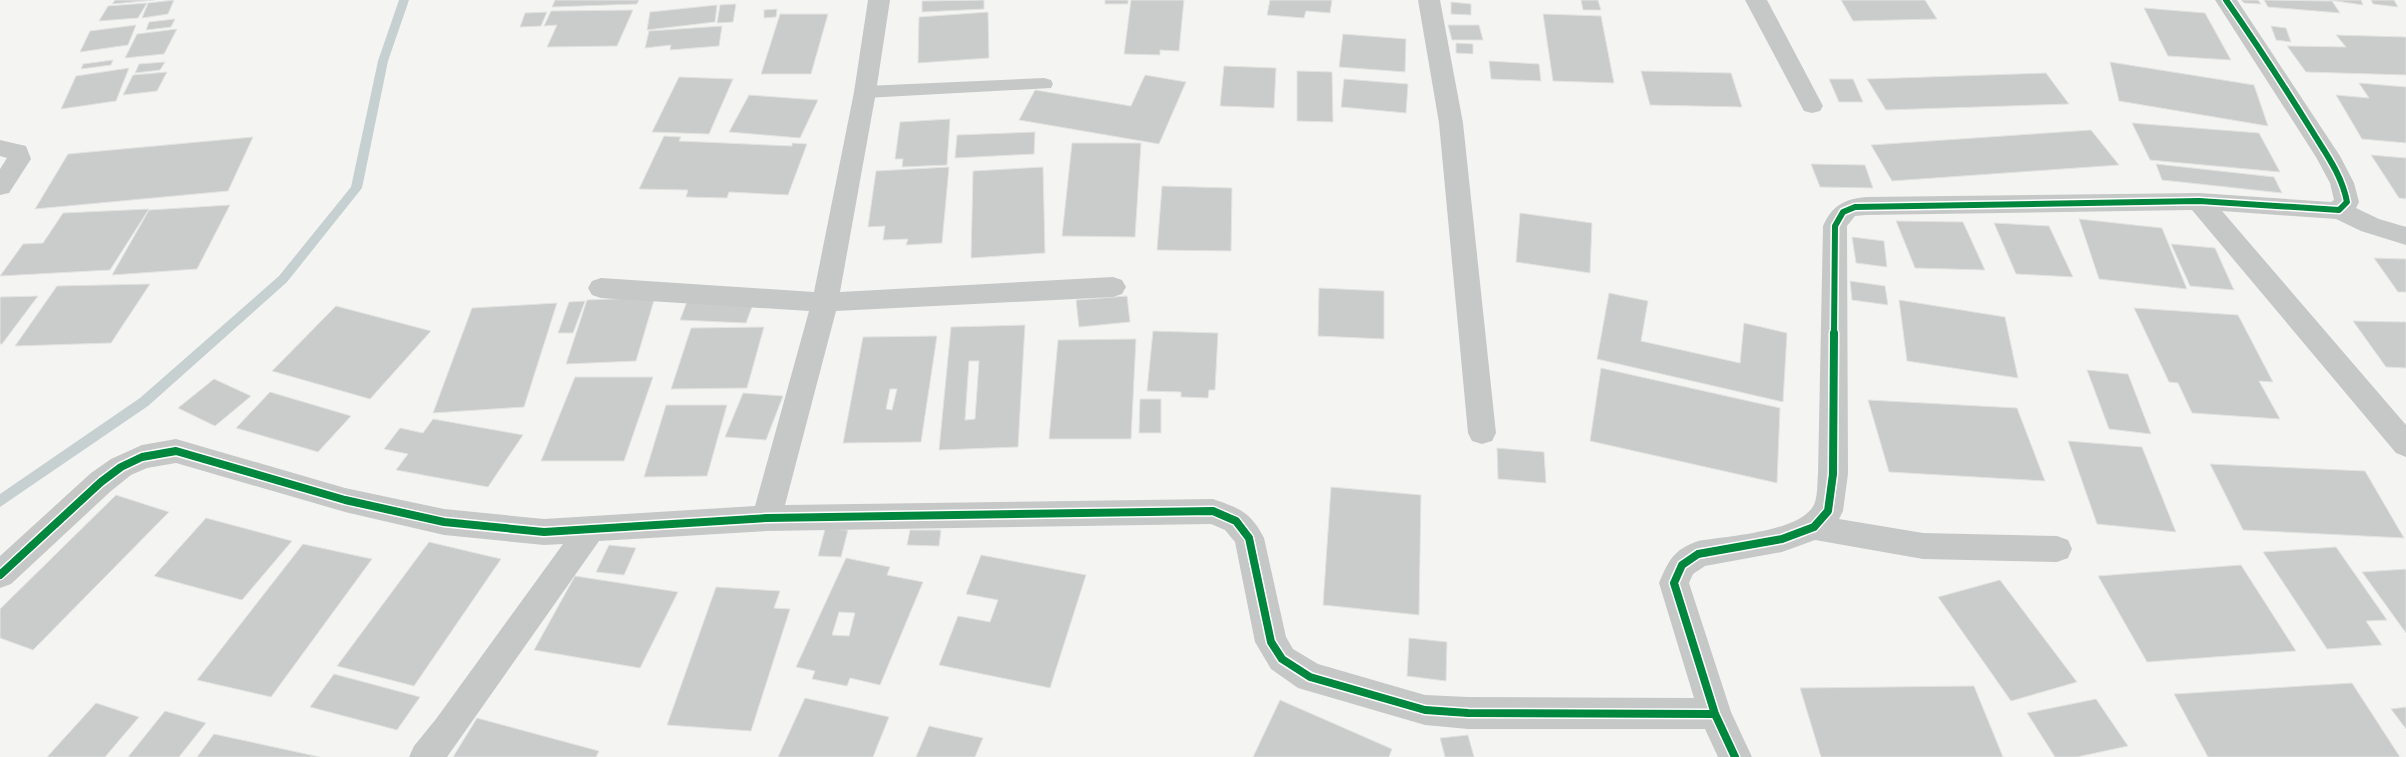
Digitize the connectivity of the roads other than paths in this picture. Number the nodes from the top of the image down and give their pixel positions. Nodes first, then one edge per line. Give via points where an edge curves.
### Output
1 (879, 0) edge
2 (1429, 0) edge
3 (1756, 0) edge
4 (2226, 0) edge
5 (1044, 84) dead end
6 (865, 92) junction
7 (1812, 106) dead end
8 (0, 148) edge
9 (0, 186) edge
10 (2199, 201) junction
11 (2339, 210) junction
12 (2406, 236) edge
13 (1113, 287) dead end
14 (601, 288) dead end
15 (825, 302) junction
16 (1482, 433) dead end
17 (2406, 445) edge
18 (767, 518) junction
19 (1814, 528) junction
20 (591, 529) junction
21 (2057, 549) dead end
22 (0, 575) edge
23 (1716, 714) junction
24 (426, 757) edge
25 (1735, 757) edge

1 - 6 street
2 - 16 street via 1451,123
3 - 7 street
4 - 11 street via 2330,161 2346,196 2347,202
5 - 6 lane
6 - 15 street
8 - 9 street via 18,152 19,159
10 - 11 street
10 - 17 street
10 - 19 street via 1866,206 1852,207 1840,214 1835,226 1833,474 1828,511
11 - 12 street via 2370,225
13 - 15 street
14 - 15 street
15 - 18 street
18 - 20 street
18 - 23 street via 1213,511 1236,521 1249,538 1271,642 1282,659 1310,677 1425,710 1478,714
19 - 21 street via 1923,546
19 - 23 street via 1782,539 1698,554 1682,565 1674,583
20 - 22 street via 544,532 444,522 345,500 176,451 142,457 121,467
20 - 24 street
23 - 25 street

